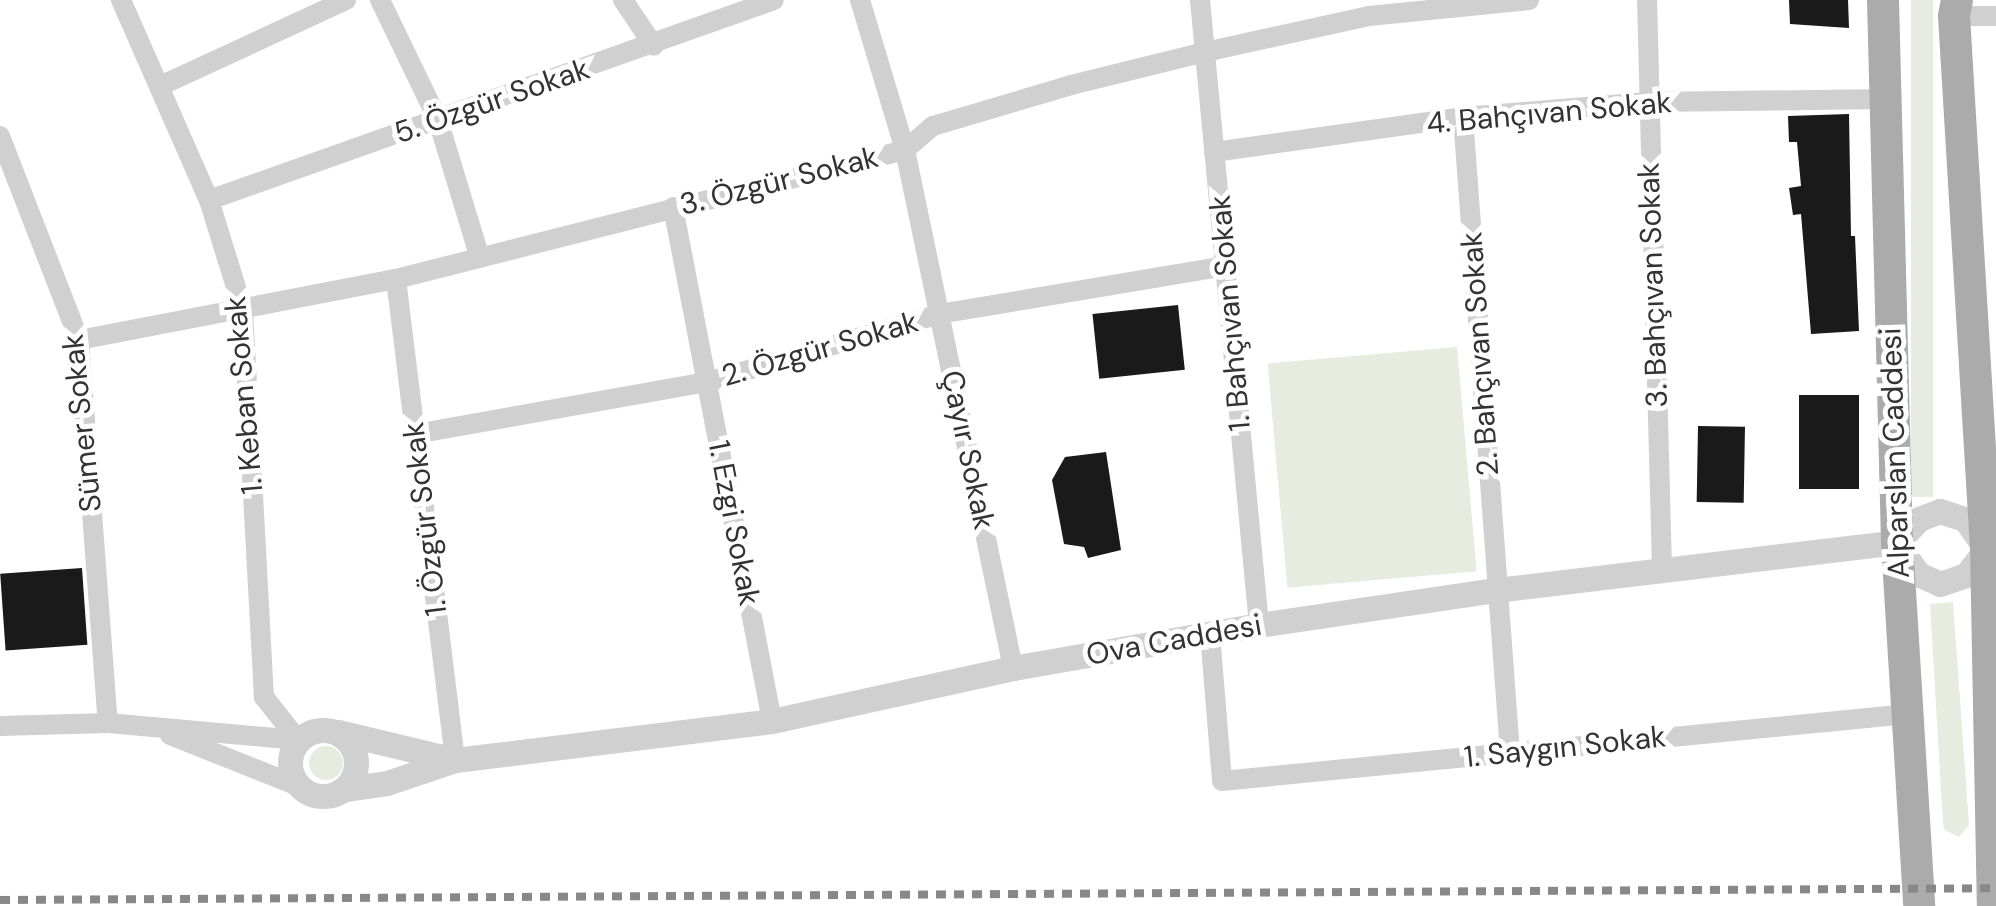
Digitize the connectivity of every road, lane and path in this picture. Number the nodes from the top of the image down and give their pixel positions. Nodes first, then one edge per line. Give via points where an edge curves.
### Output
1 (122, 0) edge
2 (346, 0) edge
3 (380, 0) edge
4 (623, 0) edge
5 (774, 0) edge
6 (860, 0) edge
7 (1200, 0) edge
8 (1529, 0) edge
9 (1646, 0) edge
10 (1883, 0) edge
11 (1956, 8) edge
12 (1996, 16) edge
13 (654, 46) junction
14 (1205, 52) junction
15 (160, 86) junction
16 (1885, 98) junction
17 (1647, 102) junction
18 (1464, 117) junction
19 (438, 120) junction
20 (0, 136) edge
21 (905, 150) junction
22 (1214, 152) junction
23 (210, 200) junction
24 (673, 207) junction
25 (480, 258) junction
26 (1225, 266) junction
27 (396, 279) junction
28 (243, 310) junction
29 (940, 314) junction
30 (79, 340) junction
31 (707, 382) junction
32 (415, 434) junction
33 (1897, 542) junction
34 (1991, 549) edge
35 (1662, 570) junction
36 (1496, 590) junction
37 (1260, 625) junction
38 (1210, 634) junction
39 (1013, 668) junction
40 (1908, 714) junction
41 (772, 721) junction
42 (108, 723) junction
43 (144, 724) junction
44 (0, 726) edge
45 (333, 731) junction
46 (298, 740) junction
47 (1510, 752) junction
48 (454, 760) junction
49 (298, 786) junction
50 (345, 789) junction
51 (1993, 832) edge
52 (1918, 906) edge
53 (1992, 906) edge

1 - 15 street, 1. Keban Sokak
2 - 15 street
3 - 19 street
4 - 13 street
5 - 13 street, 5. Özgür Sokak
6 - 21 street, Çayır Sokak
7 - 14 street, 1. Bahçıvan Sokak
8 - 14 street, 3. Özgür Sokak via 1369,16
9 - 17 street, 3. Bahçıvan Sokak
10 - 16 main road, Alparslan Caddesi
11 - 12 street
11 - 34 main road
13 - 19 street, 5. Özgür Sokak
14 - 21 street, 3. Özgür Sokak via 933,126
14 - 22 street, 1. Bahçıvan Sokak
15 - 23 street, 1. Keban Sokak
16 - 17 street, 4. Bahçıvan Sokak
16 - 33 main road, Alparslan Caddesi
17 - 18 street, 4. Bahçıvan Sokak
17 - 35 street, 3. Bahçıvan Sokak
18 - 22 street, 4. Bahçıvan Sokak
18 - 36 street, 2. Bahçıvan Sokak
19 - 23 street, 5. Özgür Sokak
19 - 25 street
20 - 30 street, Sümer Sokak
21 - 24 street, 3. Özgür Sokak
21 - 29 street, Çayır Sokak
22 - 26 street, 1. Bahçıvan Sokak
23 - 28 street, 1. Keban Sokak
24 - 25 street, 3. Özgür Sokak
24 - 31 street, 1. Ezgi Sokak
25 - 27 street, 3. Özgür Sokak
26 - 29 street, 2. Özgür Sokak
26 - 37 street, 1. Bahçıvan Sokak
27 - 28 street, 3. Özgür Sokak
27 - 32 street, 1. Özgür Sokak
28 - 30 street, 3. Özgür Sokak
28 - 46 street, 1. Keban Sokak via 264,697
29 - 31 street, 2. Özgür Sokak
29 - 39 street, Çayır Sokak
30 - 42 street, Sümer Sokak
31 - 32 street, 2. Özgür Sokak
31 - 41 street, 1. Ezgi Sokak
32 - 48 street, 1. Özgür Sokak
33 - 34 street via 1918,519 1940,511 1965,519
33 - 34 street via 1918,574 1940,584 1966,575
33 - 35 street, Ova Caddesi
33 - 40 main road, Alparslan Caddesi
34 - 51 main road
35 - 36 street, Ova Caddesi
36 - 37 street, Ova Caddesi
36 - 47 street, 2. Bahçıvan Sokak
37 - 38 street, Ova Caddesi
38 - 39 street, Ova Caddesi
38 - 47 street, 1. Saygın Sokak via 1222,781
39 - 41 street, Ova Caddesi
40 - 47 street, 1. Saygın Sokak
40 - 52 main road, Alparslan Caddesi
41 - 48 street, Ova Caddesi
42 - 43 street
42 - 44 street
43 - 46 street
43 - 49 street
45 - 46 street
45 - 48 street
45 - 50 street via 350,743 356,762
46 - 49 street via 290,763
48 - 50 street via 387,784
49 - 50 street via 324,797
51 - 53 main road

